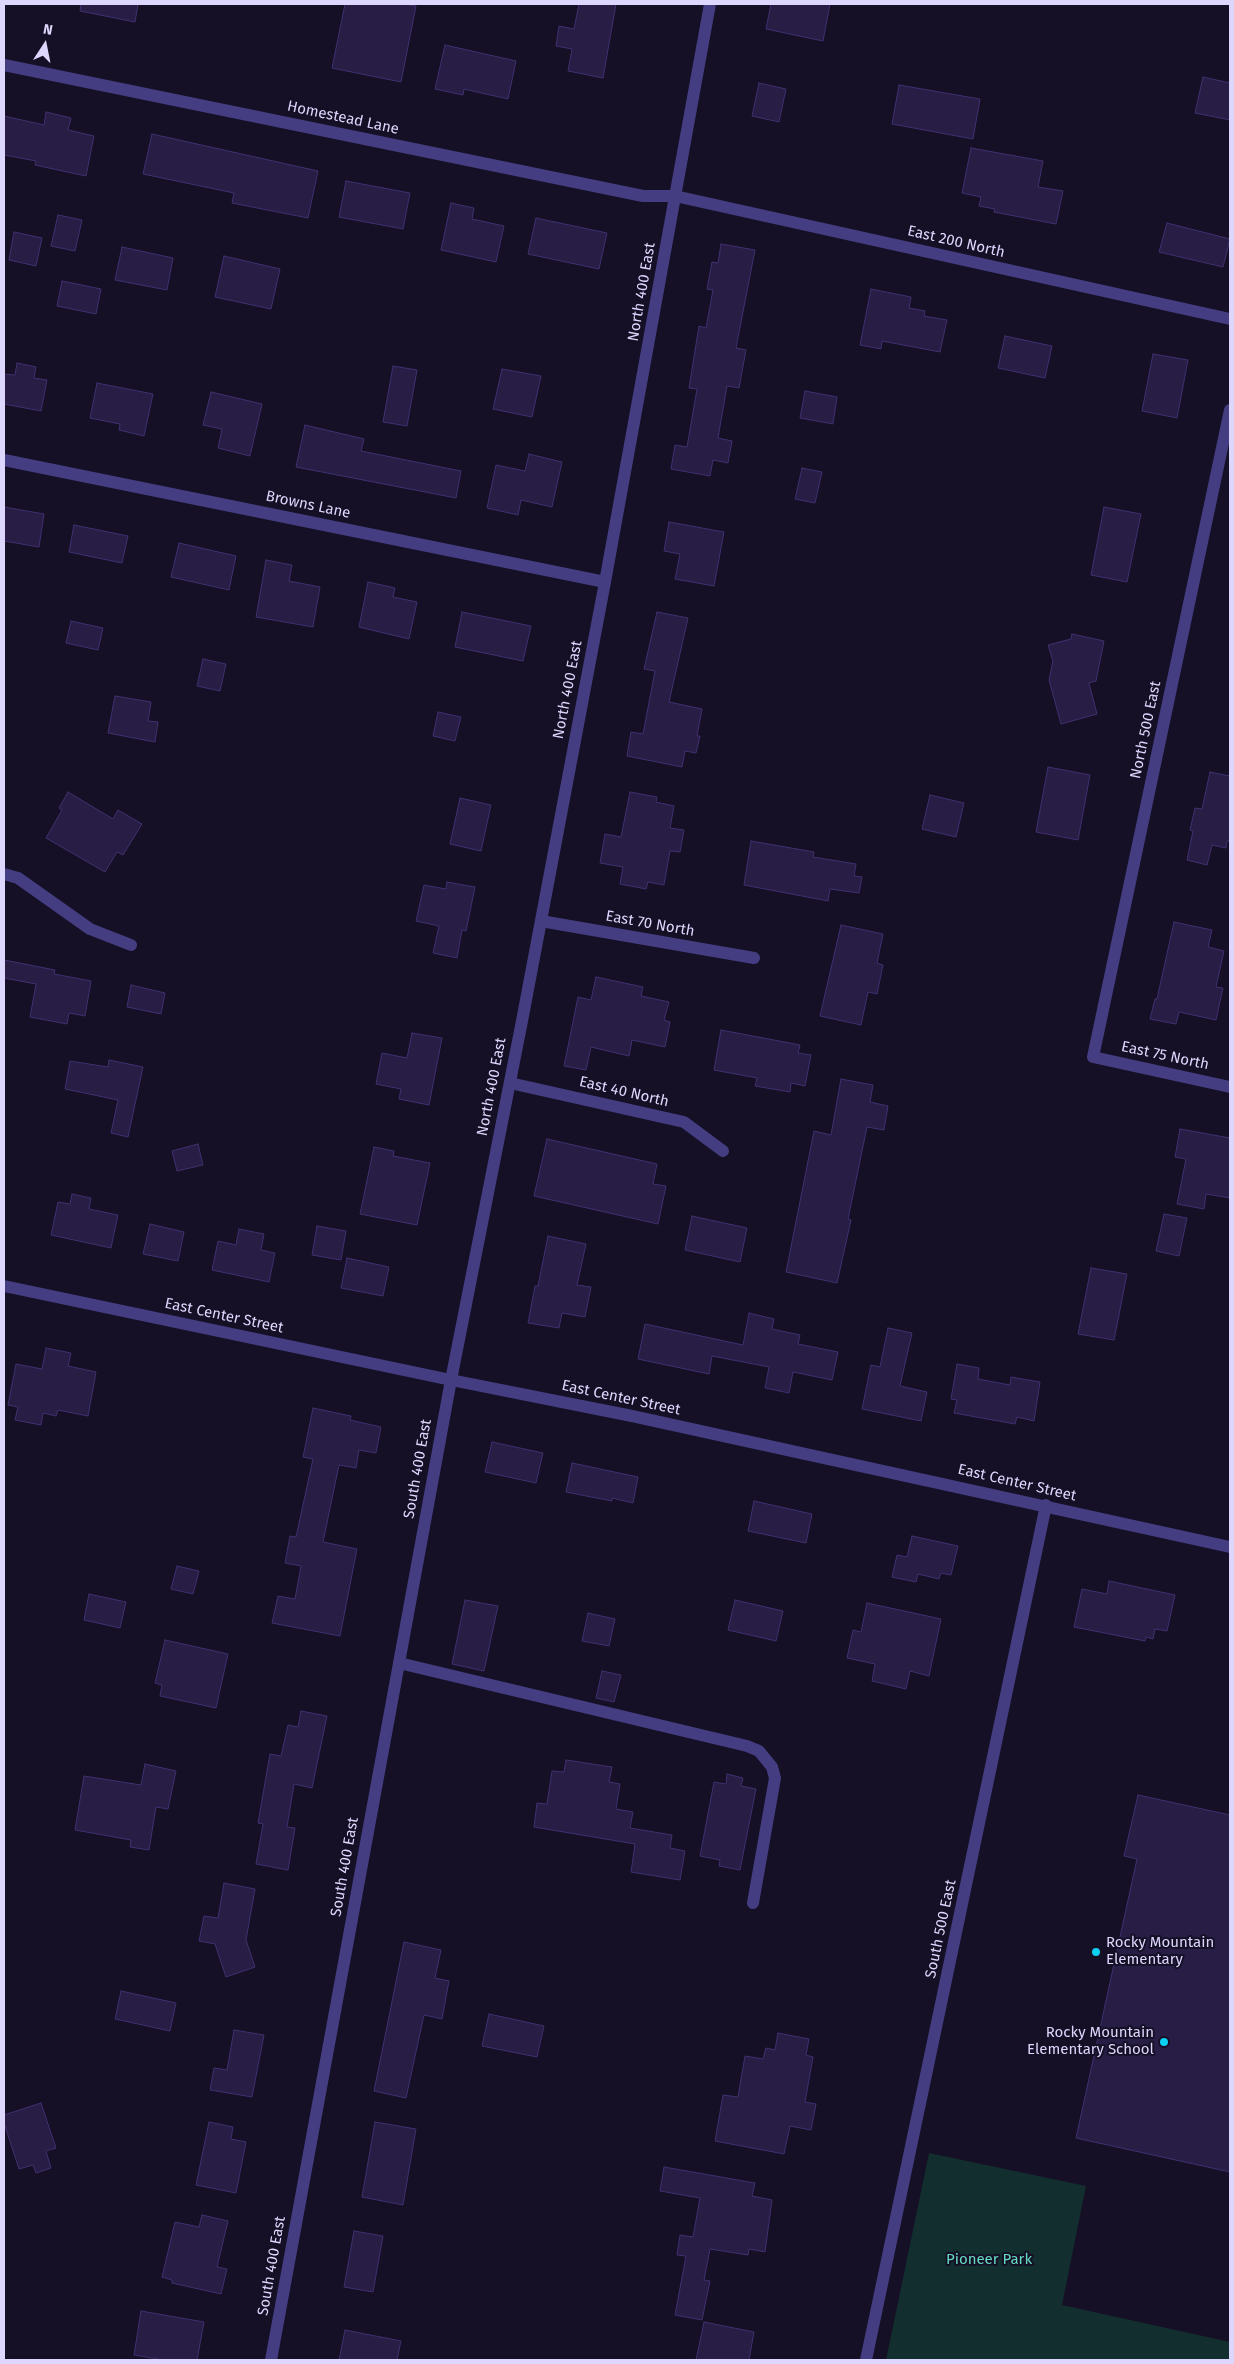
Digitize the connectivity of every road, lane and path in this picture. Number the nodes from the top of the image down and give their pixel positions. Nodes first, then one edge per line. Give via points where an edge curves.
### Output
1 (710, 4) edge
2 (4, 65) edge
3 (676, 196) junction
4 (1230, 319) edge
5 (1230, 410) edge
6 (4, 460) edge
7 (605, 582) junction
8 (4, 874) edge
9 (541, 921) junction
10 (131, 945) dead end
11 (754, 958) dead end
12 (1093, 1057) joint
13 (510, 1083) junction
14 (1230, 1087) edge
15 (723, 1151) dead end
16 (4, 1286) edge
17 (451, 1380) junction
18 (1046, 1505) junction
19 (1230, 1547) edge
20 (399, 1662) junction
21 (753, 1903) dead end
22 (272, 2360) edge
23 (866, 2360) edge

1 - 3 street, North 400 East
2 - 3 street, Homestead Lane via 643,196
3 - 4 street, East 200 North
3 - 7 street, North 400 East
5 - 12 street, North 500 East
6 - 7 street, Browns Lane
7 - 9 street, North 400 East
8 - 10 street via 18,878 90,930
9 - 11 street, East 70 North
9 - 13 street, North 400 East
12 - 14 street, East 75 North
13 - 15 street, East 40 North via 684,1122
13 - 17 street, North 400 East
16 - 17 street, East Center Street
17 - 18 street, East Center Street
17 - 20 street, South 400 East
18 - 19 street, East Center Street
18 - 23 street, South 500 East
20 - 21 street via 759,1751 772,1767 775,1778
20 - 22 street, South 400 East

